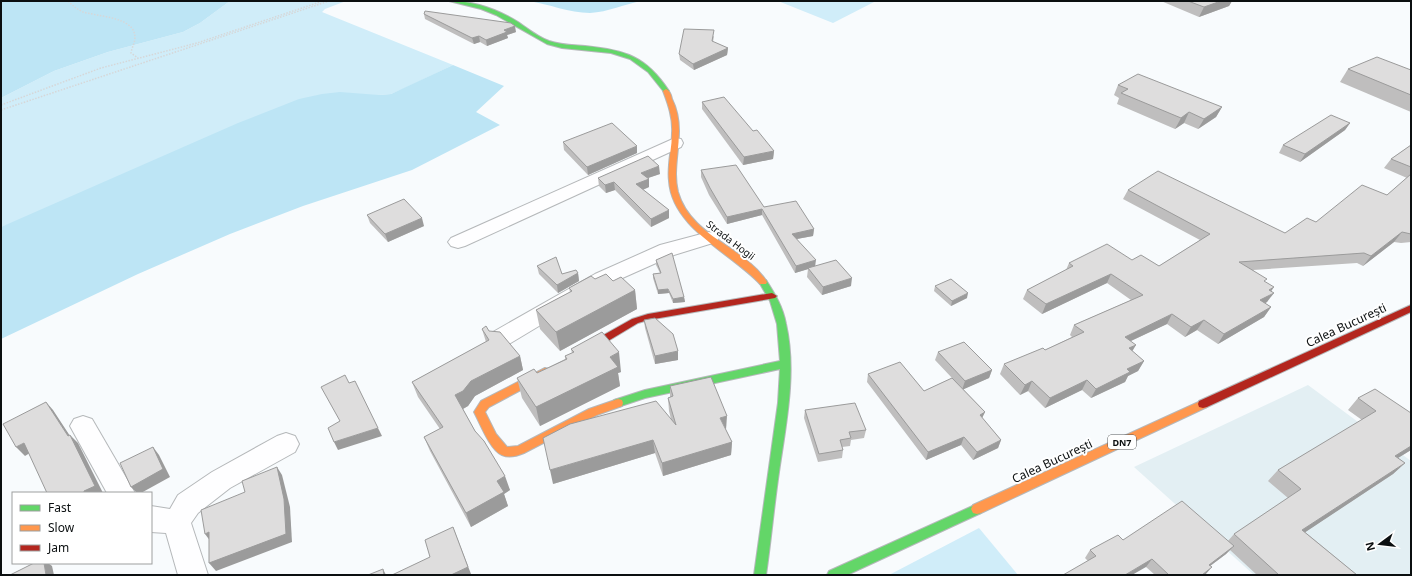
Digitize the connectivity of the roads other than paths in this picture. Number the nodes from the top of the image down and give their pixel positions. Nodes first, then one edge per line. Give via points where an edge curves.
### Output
1 (452, 1) edge
2 (675, 144) junction
3 (709, 238) junction
4 (458, 242) dead end
5 (772, 296) junction
6 (1411, 308) edge
7 (501, 338) edge
8 (568, 359) edge
9 (784, 364) junction
10 (555, 367) edge
11 (83, 426) dead end
12 (286, 444) dead end
13 (120, 492) edge
14 (164, 521) edge
15 (193, 575) edge
16 (760, 575) edge
17 (833, 575) edge

1 - 2 main road, Strada Hogii via 491,10 549,43 565,47 611,50 642,61 656,76 667,95 676,120
2 - 3 main road, Strada Hogii via 672,184 677,199 694,226
2 - 4 street
3 - 5 main road, Strada Hogii via 754,272 766,284
3 - 7 street via 667,250 602,279
5 - 8 main road via 635,321
5 - 9 main road, Strada Hogii via 782,329
6 - 17 main road, Calea București / DN7
9 - 10 main road via 619,402 593,412 520,450 511,453 502,450 481,420 479,412 485,404
9 - 16 main road, Strada Hogii via 781,412
11 - 13 street
12 - 14 street via 221,480
14 - 15 street

